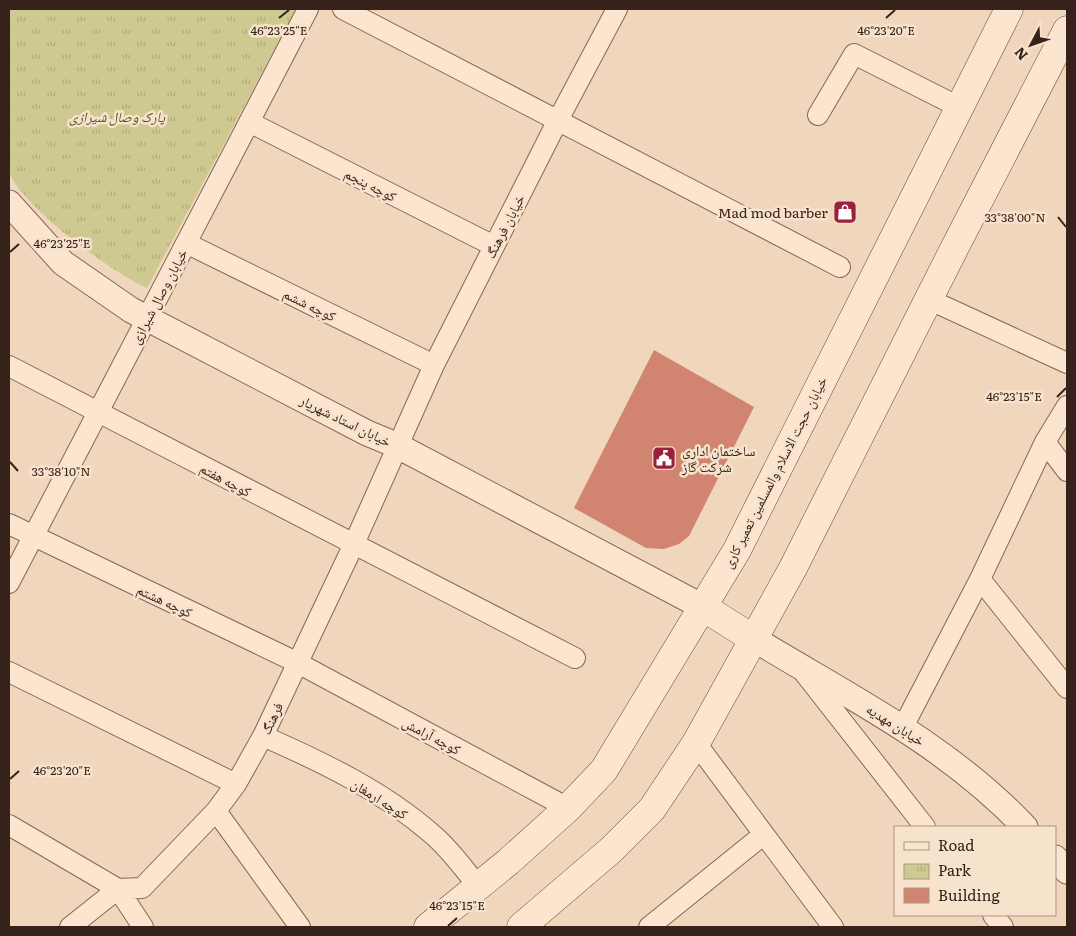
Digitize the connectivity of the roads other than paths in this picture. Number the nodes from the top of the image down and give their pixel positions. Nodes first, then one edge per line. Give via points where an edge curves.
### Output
1 (308, 9) edge
2 (343, 9) edge
3 (617, 9) edge
4 (1009, 9) edge
5 (1067, 30) edge
6 (959, 108) junction
7 (818, 114) dead end
8 (558, 120) junction
9 (249, 122) junction
10 (10, 205) edge
11 (186, 244) junction
12 (494, 246) junction
13 (840, 267) dead end
14 (928, 299) junction
15 (147, 318) junction
16 (1067, 363) edge
17 (434, 365) junction
18 (9, 366) edge
19 (1067, 406) edge
20 (98, 412) junction
21 (1045, 442) junction
22 (396, 445) junction
23 (1067, 471) edge
24 (9, 524) edge
25 (33, 537) junction
26 (353, 546) junction
27 (980, 579) junction
28 (9, 583) edge
29 (702, 606) junction
30 (754, 639) junction
31 (574, 658) dead end
32 (296, 662) junction
33 (800, 667) junction
34 (9, 672) edge
35 (1067, 688) edge
36 (903, 727) junction
37 (263, 736) junction
38 (696, 743) junction
39 (236, 784) junction
40 (568, 808) junction
41 (216, 811) junction
42 (9, 824) edge
43 (924, 826) edge
44 (1024, 826) edge
45 (763, 835) junction
46 (1056, 859) edge
47 (1067, 871) edge
48 (478, 886) junction
49 (118, 890) junction
50 (994, 916) edge
51 (70, 927) edge
52 (144, 927) edge
53 (300, 927) edge
54 (428, 927) edge
55 (521, 927) edge
56 (649, 927) edge
57 (833, 927) edge
58 (1002, 927) edge

1 - 9 street, خیابان وصال شیرازی
2 - 8 street
3 - 8 street, خیابان فرهنگ
4 - 6 main road, خیابان حجت الاسلام والمسلمین تعمیر کاری
5 - 14 main road
6 - 7 street via 854,54
6 - 29 main road, خیابان حجت الاسلام والمسلمین تعمیر کاری via 736,550
8 - 12 street, خیابان فرهنگ
8 - 13 street
9 - 11 street, خیابان وصال شیرازی
9 - 12 street, کوچه پنجم
10 - 15 street, خیابان استاد شهریار via 63,263
11 - 15 street, خیابان وصال شیرازی
11 - 17 street, کوچه ششم
12 - 17 street, خیابان فرهنگ
14 - 16 street
14 - 30 main road
15 - 20 street, خیابان وصال شیرازی
15 - 22 street, خیابان استاد شهریار
17 - 22 street, خیابان فرهنگ
18 - 20 street, کوچه هفتم
19 - 21 street
20 - 25 street, خیابان وصال شیرازی
20 - 26 street, کوچه هفتم
21 - 23 street
21 - 27 street
22 - 26 street, فرهنگ
22 - 29 street, خیابان استاد شهریار
24 - 25 street
25 - 28 street, خیابان وصال شیرازی
25 - 32 street, کوچه هشتم
26 - 31 street, کوچه هفتم
26 - 32 street, فرهنگ
27 - 35 street
27 - 36 street
29 - 30 main road
29 - 40 main road, خیابان حجت الاسلام والمسلمین تعمیر کاری via 604,770
30 - 33 street, خیابان مهدیه
30 - 38 main road
32 - 37 street, فرهنگ
32 - 40 street, کوچه آرامش
33 - 36 street, خیابان مهدیه
33 - 43 street
34 - 39 street
36 - 44 street, خیابان مهدیه via 967,773
37 - 39 street, فرهنگ
37 - 48 street, کوچه ارمغان via 331,768 406,813 450,852
38 - 45 street
38 - 55 main road via 652,809 611,850
39 - 41 street, فرهنگ
40 - 48 main road, خیابان حجت الاسلام والمسلمین تعمیر کاری
41 - 49 street, فرهنگ via 142,888
41 - 53 street
42 - 49 street
45 - 56 street
45 - 57 street
46 - 47 street
48 - 54 main road, خیابان حجت الاسلام والمسلمین تعمیر کاری
49 - 51 street
49 - 52 street
50 - 58 street

